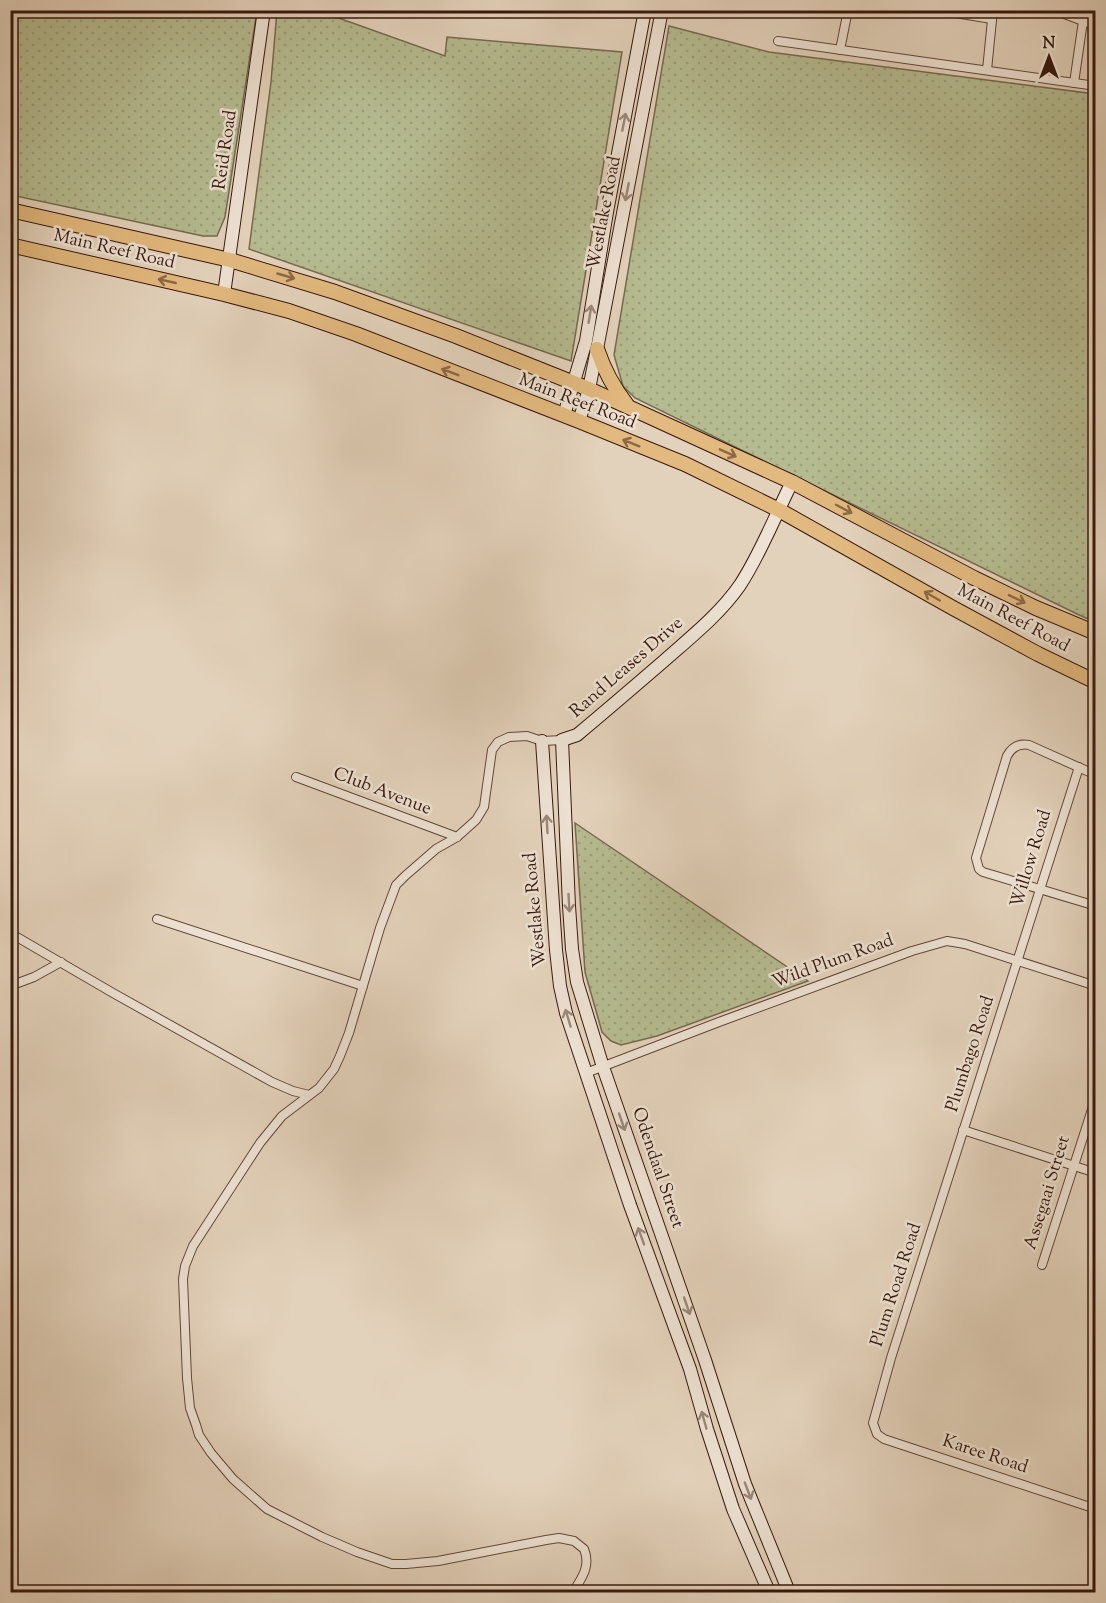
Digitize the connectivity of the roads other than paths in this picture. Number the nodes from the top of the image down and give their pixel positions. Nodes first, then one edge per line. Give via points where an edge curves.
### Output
1 (264, 10) edge
2 (645, 10) edge
3 (662, 10) edge
4 (848, 10) edge
5 (937, 10) edge
6 (1054, 10) edge
7 (993, 15) edge
8 (1083, 21) junction
9 (1095, 26) edge
10 (778, 41) dead end
11 (840, 50) junction
12 (987, 70) junction
13 (1074, 83) junction
14 (1095, 86) edge
15 (10, 210) edge
16 (10, 245) edge
17 (230, 260) junction
18 (224, 294) junction
19 (597, 349) junction
20 (573, 383) junction
21 (588, 389) junction
22 (629, 407) junction
23 (564, 415) junction
24 (579, 422) junction
25 (792, 482) junction
26 (778, 510) junction
27 (1095, 633) edge
28 (1095, 682) edge
29 (562, 740) junction
30 (542, 741) junction
31 (1078, 767) junction
32 (1095, 774) edge
33 (296, 777) dead end
34 (457, 837) junction
35 (1039, 890) junction
36 (1095, 906) edge
37 (158, 919) dead end
38 (10, 933) edge
39 (1018, 961) junction
40 (61, 962) junction
41 (10, 986) edge
42 (363, 986) junction
43 (1095, 986) edge
44 (603, 1067) junction
45 (586, 1073) junction
46 (309, 1095) junction
47 (1095, 1097) edge
48 (963, 1130) junction
49 (955, 1157) joint
50 (1073, 1166) junction
51 (1095, 1173) edge
52 (1042, 1265) dead end
53 (873, 1424) joint
54 (1095, 1509) edge
55 (573, 1593) edge
56 (769, 1593) edge
57 (789, 1593) edge

1 - 17 street, Reid Road
20 -> 2 street, Westlake Road via 586,341
3 -> 19 street, Westlake Road
4 - 11 street
5 - 7 street
6 - 8 street
7 - 12 street
8 - 9 street
8 - 13 street
10 - 11 street
11 - 12 street
12 - 13 street
13 - 14 street
15 - 17 main road, Main Reef Road
18 -> 16 main road, Main Reef Road
17 - 18 street, Reid Road
17 -> 20 main road, Main Reef Road via 363,302
23 -> 18 main road, Main Reef Road via 356,334
19 - 21 street, Westlake Road
19 - 22 main road via 615,390
20 - 21 main road, Main Reef Road
20 - 23 street, Westlake Road
21 - 22 main road, Main Reef Road
21 - 24 street, Westlake Road
22 -> 25 main road, Main Reef Road
23 - 24 main road, Main Reef Road
26 -> 24 main road, Main Reef Road via 685,464
25 - 26 street, Rand Leases Drive
25 -> 27 main road, Main Reef Road via 974,578
28 -> 26 main road, Main Reef Road
26 - 29 street, Rand Leases Drive via 747,572 723,605 577,735
29 - 30 street, Rand Leases Drive
29 -> 44 street, Odendaal Street via 572,949 577,982
30 - 34 street, Rand Leases Drive via 527,735 498,742 492,750 484,807
45 -> 30 street, Westlake Road via 560,986
31 - 32 street
31 - 35 street, Willow Road
31 - 35 street via 1029,745 1019,745 1009,752 976,858 983,872
33 - 34 street, Club Avenue
34 - 42 street, Rand Leases Drive via 436,849 396,885
35 - 36 street
35 - 39 street, Willow Road
37 - 42 street
38 - 40 street
39 - 43 street, Wild Plum Road
39 - 44 street, Wild Plum Road via 953,941 941,942
39 - 48 street, Plumbago Road
40 - 41 street
40 - 46 street via 272,1082
42 - 46 street, Rand Leases Drive via 340,1056 328,1078
44 - 45 street, Wild Plum Road
44 -> 57 street, Odendaal Street via 745,1484
56 -> 45 street, Odendaal Street via 722,1477 690,1369
46 - 55 street, Rand Leases Drive via 282,1116 260,1143 184,1266 187,1378 190,1408 199,1435 233,1479 267,1509 322,1537 392,1564 438,1561 559,1538 574,1541 584,1548 587,1564
47 - 50 street, Assegaai Street
48 - 49 street, Plumbago Road
48 - 50 street
49 - 53 street, Plum Road Road
50 - 51 street
50 - 52 street, Assegaai Street
53 - 54 street, Karee Road via 884,1439

